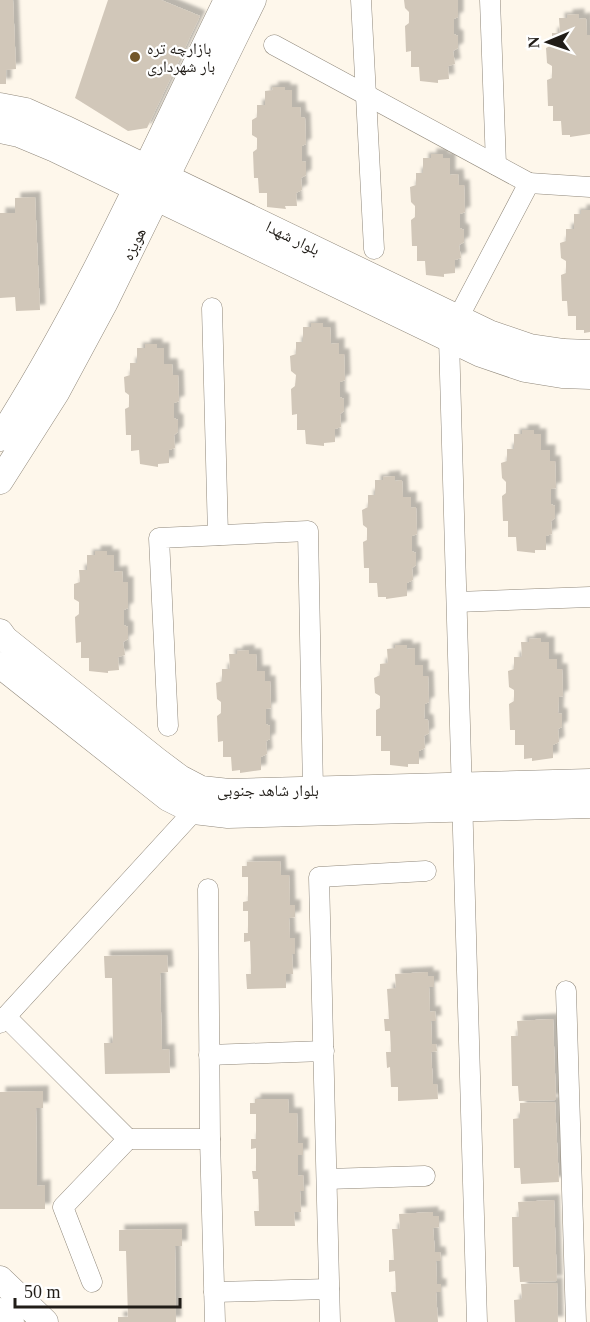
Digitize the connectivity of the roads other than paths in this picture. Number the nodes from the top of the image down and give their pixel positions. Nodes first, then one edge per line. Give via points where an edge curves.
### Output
1 (227, 0) edge
2 (253, 0) edge
3 (361, 0) edge
4 (490, 0) edge
5 (274, 45) dead end
6 (366, 95) junction
7 (0, 106) edge
8 (0, 130) edge
9 (496, 165) junction
10 (151, 182) junction
11 (529, 183) junction
12 (590, 187) edge
13 (374, 249) dead end
14 (212, 308) dead end
15 (454, 328) junction
16 (590, 353) edge
17 (590, 376) edge
18 (0, 438) edge
19 (0, 481) edge
20 (218, 535) junction
21 (590, 597) edge
22 (457, 602) junction
23 (0, 632) edge
24 (0, 665) edge
25 (168, 726) dead end
26 (590, 782) edge
27 (314, 790) junction
28 (462, 797) junction
29 (590, 805) edge
30 (194, 812) junction
31 (426, 871) dead end
32 (208, 889) dead end
33 (566, 991) dead end
34 (3, 1020) edge
35 (324, 1051) junction
36 (209, 1055) junction
37 (128, 1139) junction
38 (210, 1139) junction
39 (425, 1176) dead end
40 (327, 1179) junction
41 (0, 1280) edge
42 (92, 1282) dead end
43 (329, 1289) junction
44 (214, 1292) junction
45 (0, 1311) edge
46 (11, 1322) edge
47 (45, 1322) edge
48 (215, 1322) edge
49 (330, 1322) edge
50 (477, 1322) edge
51 (576, 1322) edge

1 - 10 street, هویزه
2 - 10 street, هویزه
3 - 6 street
4 - 9 street
5 - 6 street
6 - 9 street
6 - 13 street
7 - 10 street, بلوار شهدا via 26,111
8 - 10 street, بلوار شهدا
9 - 11 street
10 - 15 street, بلوار شهدا
10 - 18 street, هویزه
10 - 19 street, هویزه via 105,302 56,393
11 - 12 street
11 - 15 street
14 - 20 street
15 - 16 street, بلوار شهدا via 489,333 530,347
15 - 17 street, بلوار شهدا via 481,354 525,369
15 - 22 street
20 - 25 street via 159,538
20 - 27 street via 308,531
21 - 22 street
22 - 28 street
23 - 27 street, بلوار شاهد جنوبی via 156,760 201,789
24 - 30 street, بلوار شاهد جنوبی via 141,778
26 - 28 street, بلوار شاهد جنوبی
27 - 28 street, بلوار شاهد جنوبی
28 - 29 street, بلوار شاهد جنوبی
28 - 30 street, بلوار شاهد جنوبی via 228,815
28 - 50 street
30 - 34 street
31 - 35 street via 319,877
32 - 36 street
33 - 51 street
34 - 37 street
35 - 36 street
35 - 40 street
36 - 38 street
37 - 38 street
37 - 42 street via 63,1207
38 - 44 street
39 - 40 street
40 - 43 street
41 - 47 street
43 - 44 street
43 - 49 street
44 - 48 street
45 - 46 street

